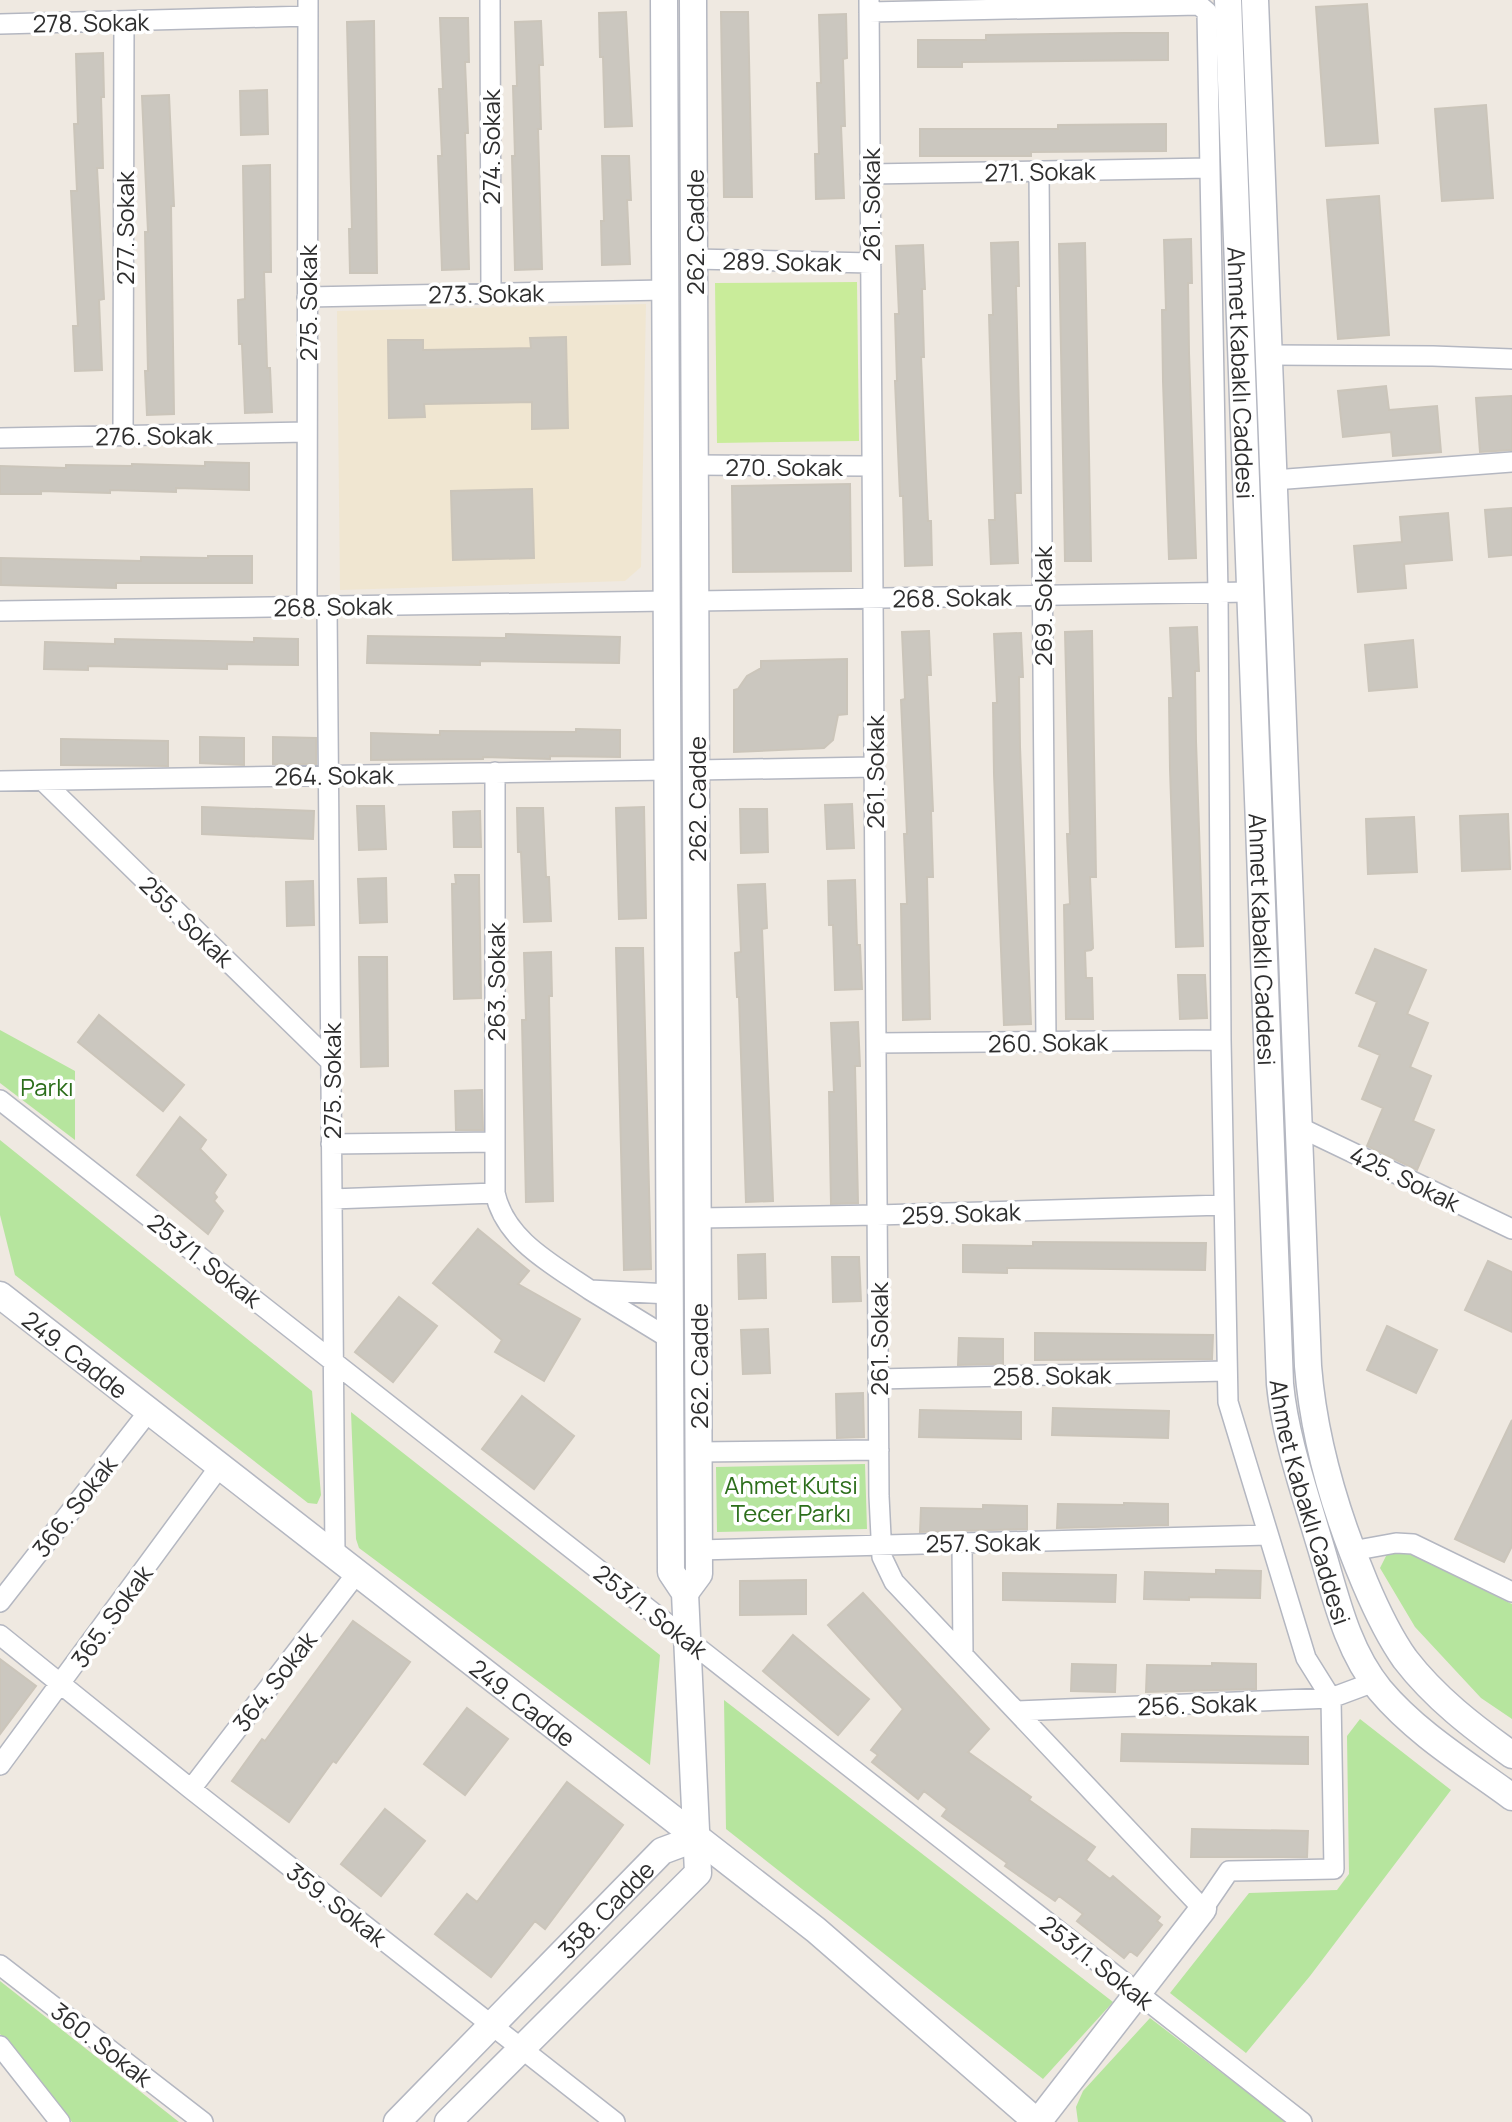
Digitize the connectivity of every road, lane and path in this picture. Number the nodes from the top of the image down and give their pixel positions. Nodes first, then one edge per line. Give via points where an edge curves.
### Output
1 (490, 0) edge
2 (664, 0) edge
3 (693, 0) edge
4 (1255, 0) edge
5 (1216, 4) edge
6 (869, 6) edge
7 (308, 8) edge
8 (124, 21) junction
9 (0, 24) edge
10 (1209, 168) junction
11 (1039, 171) junction
12 (870, 174) junction
13 (694, 258) junction
14 (871, 263) junction
15 (665, 290) junction
16 (491, 293) junction
17 (307, 297) junction
18 (1269, 355) junction
19 (1512, 359) edge
20 (307, 432) junction
21 (123, 435) junction
22 (0, 438) edge
23 (1512, 462) edge
24 (695, 465) junction
25 (872, 466) junction
26 (1274, 481) junction
27 (1250, 592) junction
28 (1218, 593) junction
29 (1042, 595) junction
30 (873, 598) junction
31 (667, 601) junction
32 (695, 601) junction
33 (307, 606) junction
34 (327, 606) junction
35 (0, 611) edge
36 (874, 767) junction
37 (667, 769) junction
38 (696, 770) junction
39 (495, 772) junction
40 (329, 775) junction
41 (43, 780) junction
42 (0, 781) edge
43 (1221, 1040) junction
44 (1046, 1042) junction
45 (876, 1043) junction
46 (331, 1062) junction
47 (0, 1100) edge
48 (1299, 1127) junction
49 (495, 1142) junction
50 (331, 1144) junction
51 (495, 1192) junction
52 (332, 1199) junction
53 (1224, 1205) junction
54 (877, 1216) junction
55 (698, 1218) junction
56 (1512, 1229) edge
57 (590, 1290) junction
58 (670, 1294) junction
59 (0, 1295) edge
60 (670, 1339) junction
61 (333, 1360) junction
62 (1226, 1371) junction
63 (878, 1379) junction
64 (149, 1410) junction
65 (879, 1450) junction
66 (699, 1452) junction
67 (220, 1466) junction
68 (1268, 1535) junction
69 (962, 1543) junction
70 (880, 1545) junction
71 (699, 1550) junction
72 (1352, 1551) junction
73 (335, 1555) junction
74 (357, 1573) junction
75 (1512, 1591) edge
76 (685, 1593) junction
77 (0, 1602) edge
78 (0, 1635) edge
79 (687, 1640) junction
80 (963, 1654) junction
81 (1406, 1660) junction
82 (1374, 1682) junction
83 (61, 1683) junction
84 (1331, 1698) junction
85 (1017, 1711) junction
86 (1512, 1755) edge
87 (0, 1765) edge
88 (191, 1789) junction
89 (1512, 1797) edge
90 (697, 1838) junction
91 (1203, 1909) junction
92 (0, 1965) edge
93 (1139, 1995) junction
94 (492, 2025) junction
95 (0, 2046) edge
96 (522, 2048) junction
97 (61, 2122) edge
98 (203, 2122) edge
99 (397, 2122) edge
100 (448, 2122) edge
101 (615, 2122) edge
102 (1038, 2122) edge
103 (1302, 2122) edge

1 - 16 street, 274. Sokak
2 - 15 street, 262. Cadde
3 - 13 street, 262. Cadde
4 - 18 street, Ahmet Kabaklı Caddesi
5 - 6 street
5 - 10 street via 1207,12
5 - 27 street, Ahmet Kabaklı Caddesi
6 - 12 street, 261. Sokak
7 - 8 street, 278. Sokak
7 - 17 street, 275. Sokak
8 - 9 street, 278. Sokak
8 - 21 street, 277. Sokak
10 - 11 street, 271. Sokak
10 - 28 street
11 - 12 street, 271. Sokak
11 - 29 street, 269. Sokak
12 - 14 street, 261. Sokak
13 - 14 street, 289. Sokak
13 - 24 street, 262. Cadde
14 - 25 street, 261. Sokak
15 - 16 street, 273. Sokak
15 - 31 street, 262. Cadde
16 - 17 street, 273. Sokak
17 - 20 street, 275. Sokak
18 - 19 street
18 - 26 street, Ahmet Kabaklı Caddesi
20 - 21 street, 276. Sokak
20 - 33 street, 275. Sokak
21 - 22 street, 276. Sokak
23 - 26 street
24 - 25 street, 270. Sokak
24 - 32 street, 262. Cadde
25 - 30 street, 261. Sokak
26 - 48 street, Ahmet Kabaklı Caddesi
27 - 28 street, 268. Sokak
27 - 82 street, Ahmet Kabaklı Caddesi via 1280,1391 1288,1436 1339,1607 1357,1655
28 - 29 street, 268. Sokak
28 - 43 street
29 - 30 street, 268. Sokak
29 - 44 street, 269. Sokak
30 - 32 street, 268. Sokak
30 - 36 street, 261. Sokak
31 - 32 street
31 - 34 street, 268. Sokak
31 - 37 street, 262. Cadde
32 - 38 street, 262. Cadde
33 - 34 street, 268. Sokak
33 - 35 street, 268. Sokak
34 - 40 street, 275. Sokak
36 - 38 street
36 - 45 street, 261. Sokak
37 - 39 street, 264. Sokak
37 - 58 street, 262. Cadde
38 - 55 street, 262. Cadde
39 - 40 street, 264. Sokak
39 - 49 street, 263. Sokak
40 - 41 street, 264. Sokak
40 - 46 street, 275. Sokak
41 - 42 street, 264. Sokak
41 - 46 street, 255. Sokak
43 - 44 street, 260. Sokak
43 - 53 street
44 - 45 street, 260. Sokak
45 - 54 street, 261. Sokak
46 - 50 street, 275. Sokak
47 - 61 street, 253/1. Sokak
48 - 56 street, 425. Sokak
48 - 72 street, Ahmet Kabaklı Caddesi via 1310,1385 1322,1458
49 - 50 street
49 - 51 street, 263. Sokak
50 - 52 street, 275. Sokak
51 - 52 street
51 - 57 street via 505,1222 516,1234
52 - 61 street, 275. Sokak
53 - 54 street, 259. Sokak
53 - 62 street
54 - 55 street, 259. Sokak
54 - 63 street, 261. Sokak
55 - 66 street, 262. Cadde
57 - 58 street
57 - 60 street
58 - 60 street, 262. Cadde
59 - 64 street, 249. Cadde
60 - 76 street, 262. Cadde via 671,1572
61 - 73 street, 275. Sokak
61 - 79 street, 253/1. Sokak
62 - 63 street, 258. Sokak
62 - 68 street via 1230,1413
63 - 65 street, 261. Sokak
64 - 67 street, 249. Cadde
64 - 77 street, 366. Sokak
65 - 66 street
65 - 70 street, 261. Sokak
66 - 71 street, 262. Cadde
67 - 73 street, 249. Cadde
67 - 83 street, 365. Sokak
68 - 69 street, 257. Sokak
68 - 84 street via 1306,1658
69 - 70 street, 257. Sokak
69 - 80 street
70 - 71 street, 257. Sokak
70 - 80 street, 261. Sokak via 883,1563 894,1582
71 - 76 street, 262. Cadde via 699,1574
72 - 75 street via 1413,1544
72 - 81 street, Ahmet Kabaklı Caddesi via 1378,1614
73 - 74 street, 249. Cadde
74 - 88 street, 364. Sokak
74 - 90 street, 249. Cadde
76 - 79 street, 262. Cadde
78 - 83 street, 359. Sokak
79 - 90 street, 262. Cadde
79 - 93 street, 253/1. Sokak
80 - 85 street, 261. Sokak
81 - 82 street
81 - 86 street, Ahmet Kabaklı Caddesi via 1466,1722
82 - 84 street, 256. Sokak
82 - 89 street, Ahmet Kabaklı Caddesi via 1437,1743
83 - 87 street, 365. Sokak
83 - 88 street, 359. Sokak
84 - 85 street, 256. Sokak
84 - 91 street via 1334,1869 1230,1871
85 - 91 street, 261. Sokak
88 - 94 street, 359. Sokak
90 - 94 street, 358. Cadde via 662,1851
90 - 96 street, 358. Cadde via 698,1873
90 - 102 street, 249. Cadde via 816,1930
91 - 93 street
92 - 98 street, 360. Sokak
93 - 102 street
93 - 103 street, 253/1. Sokak
94 - 96 street, 359. Sokak
94 - 99 street, 358. Cadde
95 - 97 street
96 - 100 street, 358. Cadde
96 - 101 street, 359. Sokak

